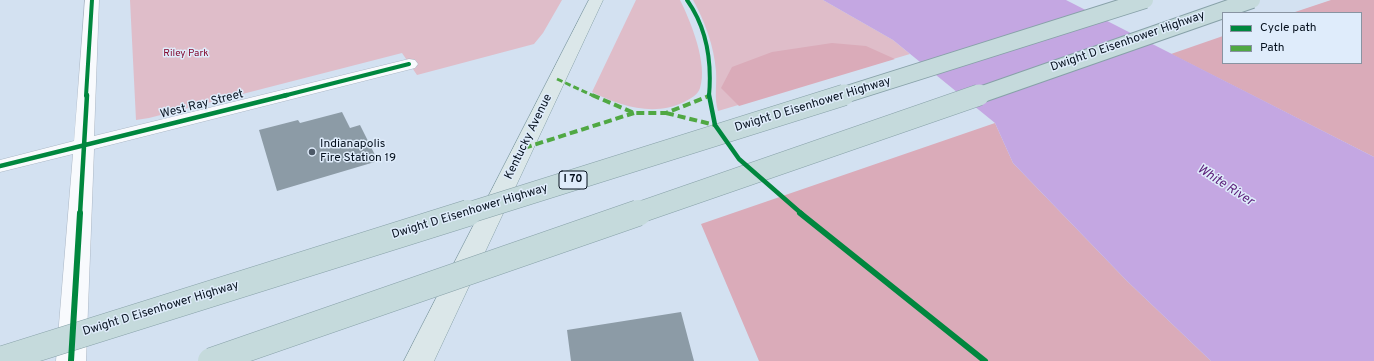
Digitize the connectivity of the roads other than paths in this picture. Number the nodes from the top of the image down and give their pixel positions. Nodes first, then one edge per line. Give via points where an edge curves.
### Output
1 (92, 0) edge
2 (596, 0) edge
3 (1145, 0) edge
4 (1252, 0) edge
5 (410, 64) dead end
6 (84, 145) junction
7 (0, 166) edge
8 (0, 360) edge
9 (71, 361) edge
10 (211, 361) edge
11 (419, 361) edge

1 - 6 street
2 - 11 main road, Kentucky Avenue
3 - 8 highway, Dwight D Eisenhower Highway / I 70, bridge
4 - 10 highway, Dwight D Eisenhower Highway, bridge
5 - 6 street, West Ray Street
6 - 7 street, West Ray Street
6 - 9 street

